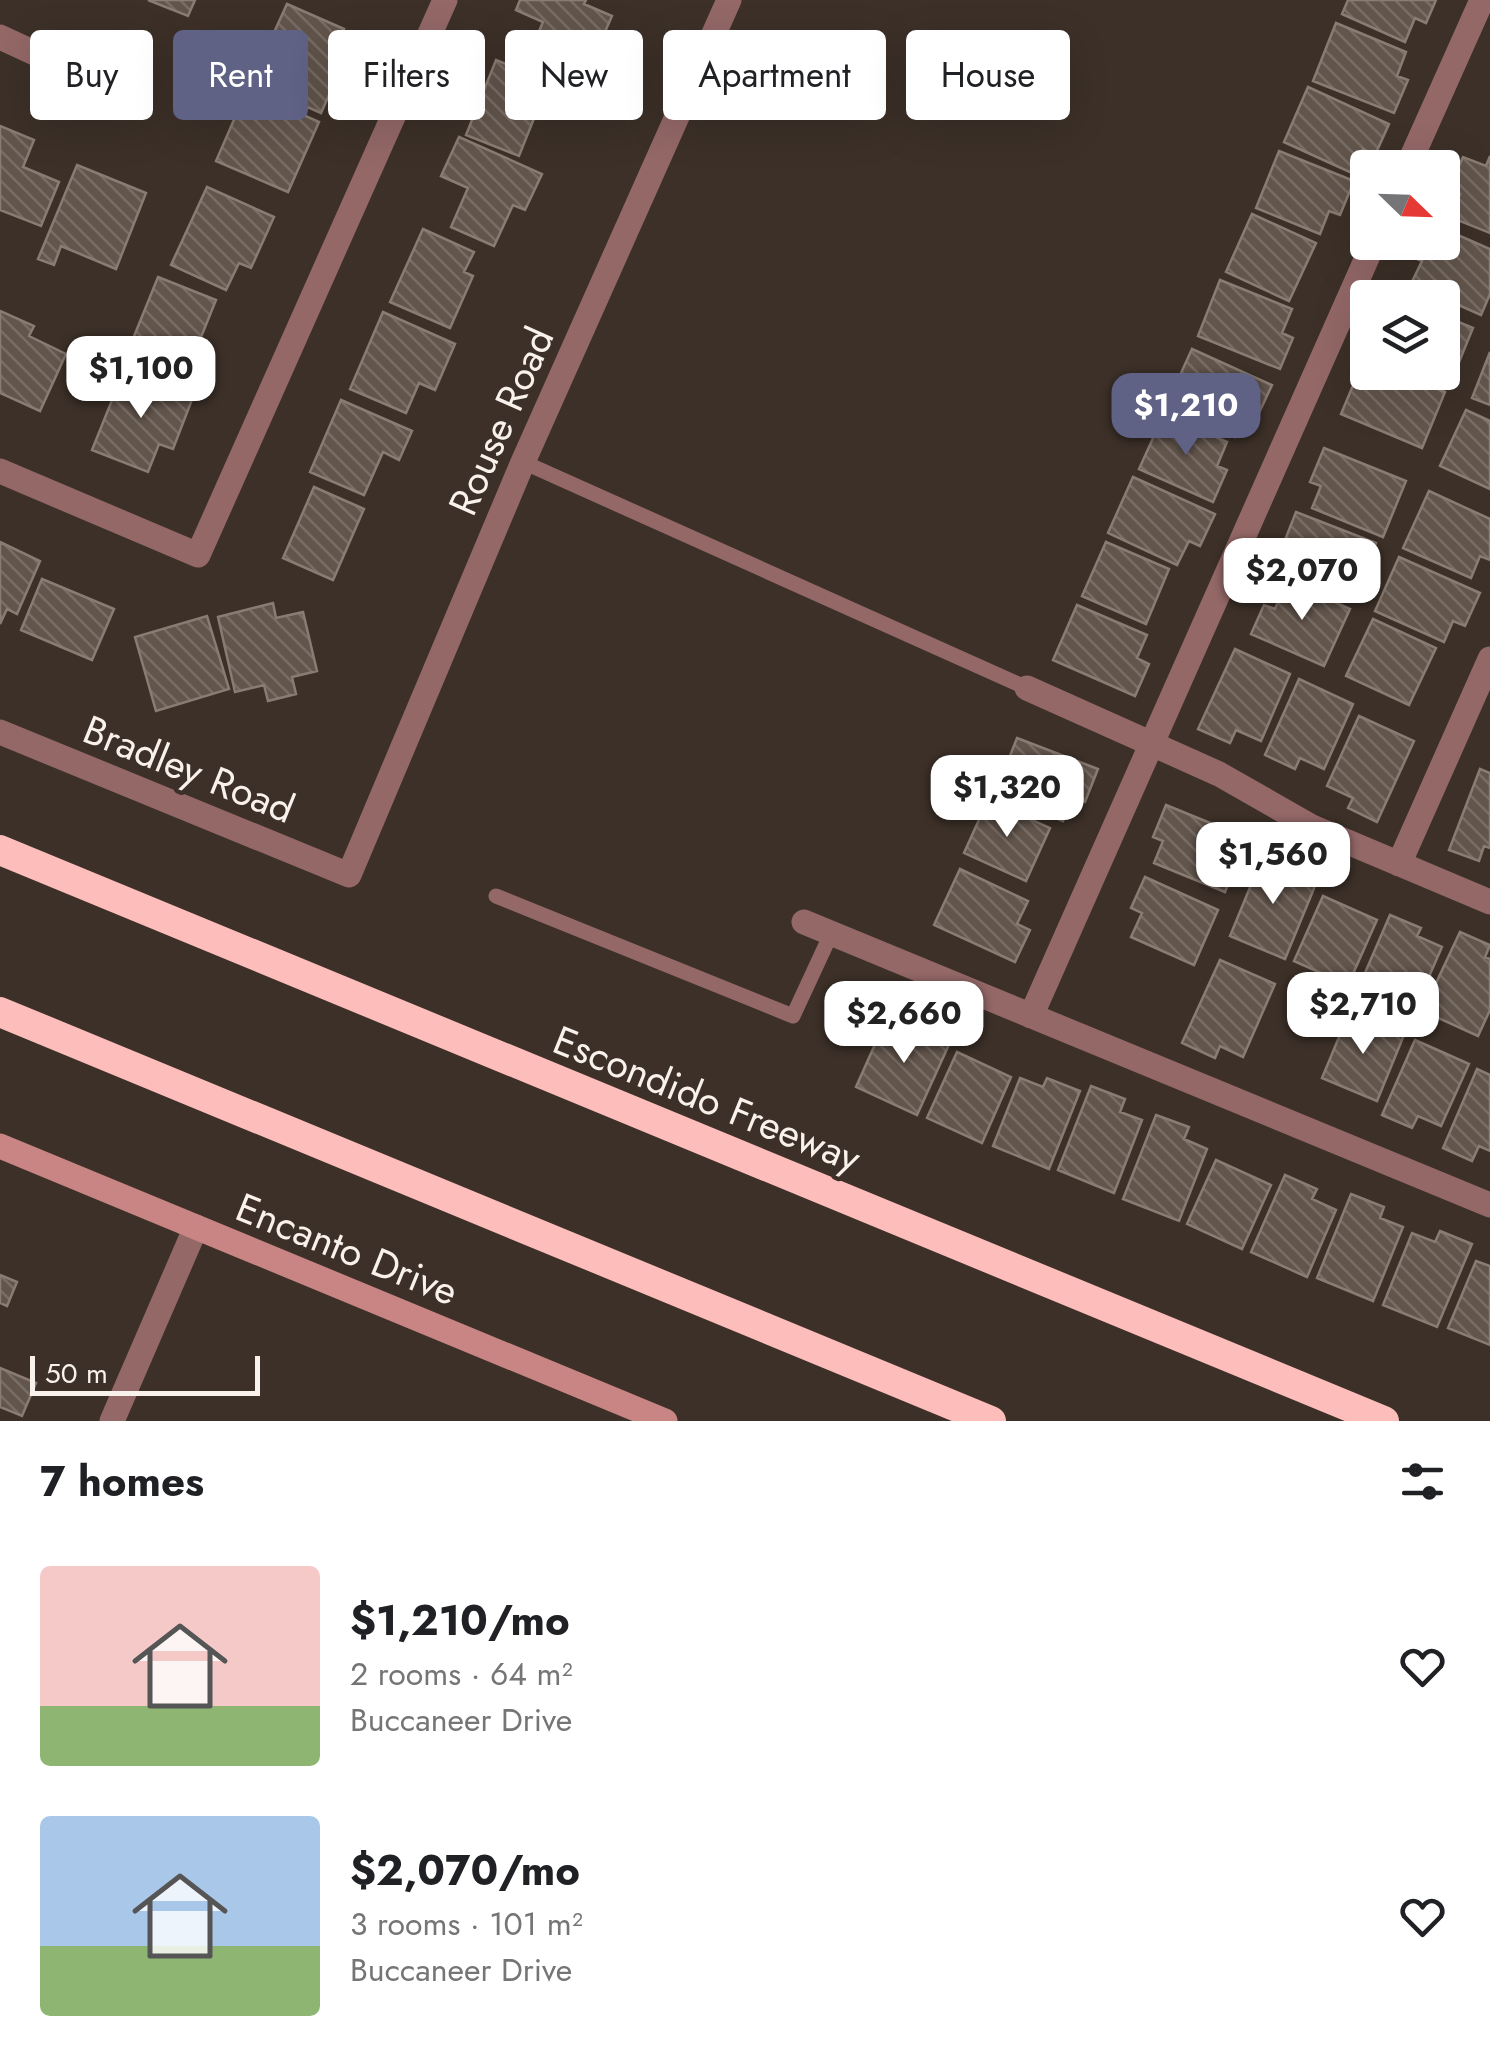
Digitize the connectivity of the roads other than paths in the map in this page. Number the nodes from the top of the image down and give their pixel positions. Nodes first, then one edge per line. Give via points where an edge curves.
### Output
1 (445, 0) edge
2 (728, 0) edge
3 (1482, 0) edge
4 (0, 37) edge
5 (30, 51) edge
6 (1415, 150) edge
7 (1366, 260) edge
8 (524, 462) junction
9 (0, 470) edge
10 (1490, 659) edge
11 (1026, 688) joint
12 (0, 732) edge
13 (1150, 743) junction
14 (0, 850) edge
15 (1399, 864) junction
16 (349, 875) joint
17 (496, 896) dead end
18 (1490, 902) edge
19 (804, 922) dead end
20 (831, 934) junction
21 (0, 1012) edge
22 (1031, 1016) junction
23 (0, 1146) edge
24 (1490, 1205) edge
25 (196, 1227) junction
26 (112, 1421) edge
27 (665, 1421) edge
28 (990, 1421) edge
29 (1384, 1421) edge

1 - 9 street via 198,555
2 - 8 street, Rouse Road
3 - 6 street
4 - 5 street
7 - 13 street
8 - 11 lane
8 - 16 street, Rouse Road
10 - 15 street
11 - 13 street
12 - 16 street, Bradley Road
13 - 15 street
13 - 22 street
14 - 29 highway, Escondido Freeway
15 - 18 street
17 - 20 lane via 794,1016
19 - 20 street
20 - 22 street
21 - 28 highway
22 - 24 street
23 - 25 main road, Encanto Drive
25 - 26 street
25 - 27 main road, Encanto Drive

